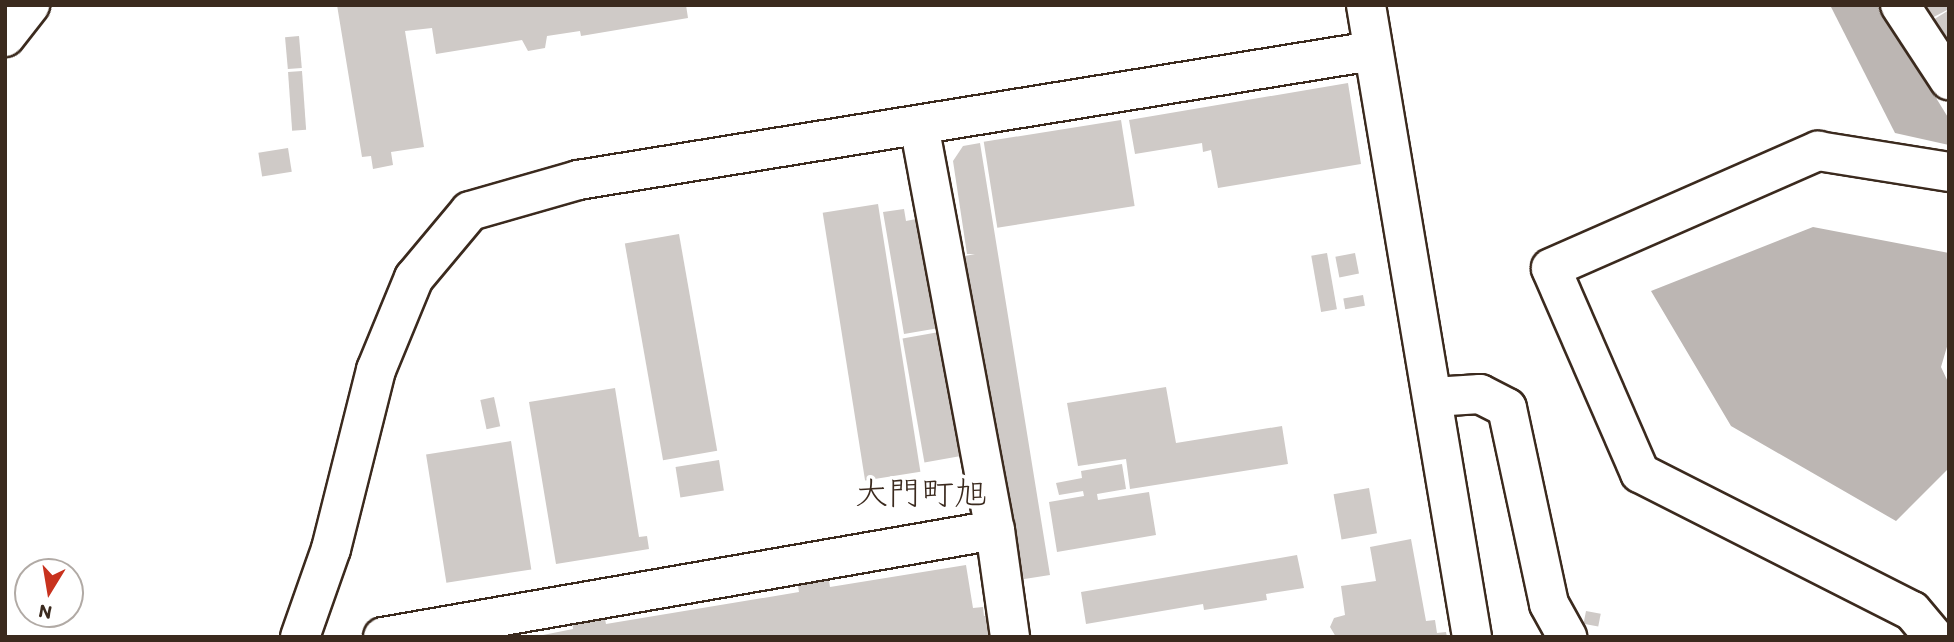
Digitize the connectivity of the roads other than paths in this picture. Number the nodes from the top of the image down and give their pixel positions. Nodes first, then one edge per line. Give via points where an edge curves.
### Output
1 (30, 5) edge
2 (1366, 5) edge
3 (1900, 5) edge
4 (5, 37) edge
5 (1372, 51) junction
6 (1949, 80) edge
7 (919, 125) junction
8 (1949, 172) edge
9 (1433, 397) junction
10 (995, 530) junction
11 (1900, 621) edge
12 (300, 637) edge
13 (383, 637) edge
14 (1010, 637) edge
15 (1472, 637) edge
16 (1567, 637) edge
17 (1934, 637) edge

1 - 4 street
2 - 5 street
3 - 6 street
5 - 7 street
5 - 9 street
7 - 10 street
7 - 12 street via 578,180 470,211 414,278 376,370 331,549
8 - 11 street via 1818,151 1551,268 1640,472
9 - 15 street
9 - 16 street via 1480,394 1507,408 1549,604
10 - 13 street
10 - 14 street
11 - 17 street via 1912,611

